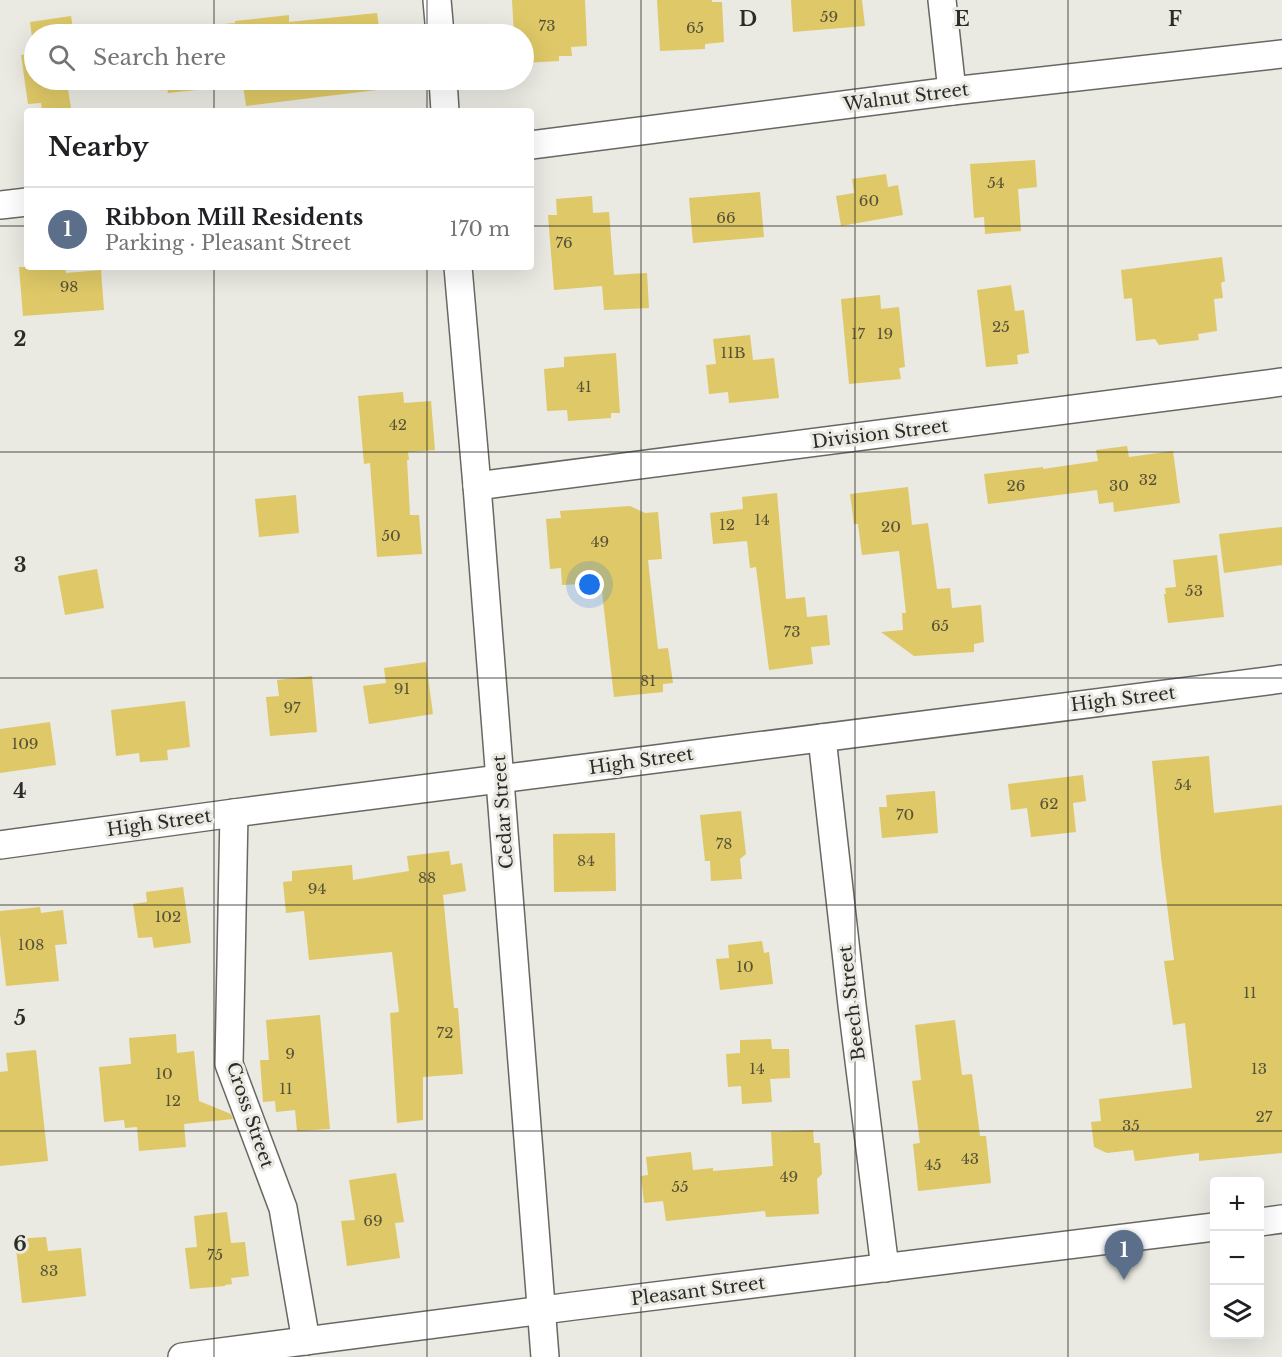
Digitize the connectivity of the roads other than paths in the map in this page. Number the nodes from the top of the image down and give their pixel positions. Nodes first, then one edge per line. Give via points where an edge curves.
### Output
1 (437, 0) edge
2 (942, 0) edge
3 (439, 24) edge
4 (1282, 54) edge
5 (444, 90) edge
6 (952, 91) junction
7 (445, 108) edge
8 (534, 145) edge
9 (24, 202) edge
10 (0, 205) edge
11 (458, 270) edge
12 (1282, 382) edge
13 (477, 486) junction
14 (1282, 678) edge
15 (822, 738) junction
16 (500, 780) junction
17 (234, 813) junction
18 (0, 844) edge
19 (1282, 1219) edge
20 (1264, 1221) edge
21 (1210, 1228) edge
22 (885, 1268) junction
23 (542, 1310) junction
24 (306, 1341) junction
25 (182, 1357) edge
26 (545, 1357) edge

1 - 3 street
2 - 6 street
4 - 6 street, Walnut Street
5 - 7 street
6 - 8 street, Walnut Street
9 - 10 street
11 - 13 street, Cedar Street
12 - 13 street, Division Street
13 - 16 street, Cedar Street
14 - 15 street, High Street
15 - 16 street, High Street
15 - 22 street, Beech Street
16 - 17 street, High Street
16 - 23 street, Cedar Street
17 - 18 street, High Street
17 - 24 street, Cross Street via 229,1064 282,1208
19 - 20 street
21 - 22 street, Pleasant Street
22 - 23 street, Pleasant Street
23 - 24 street, Pleasant Street
23 - 26 street, Cedar Street
24 - 25 street, Pleasant Street

